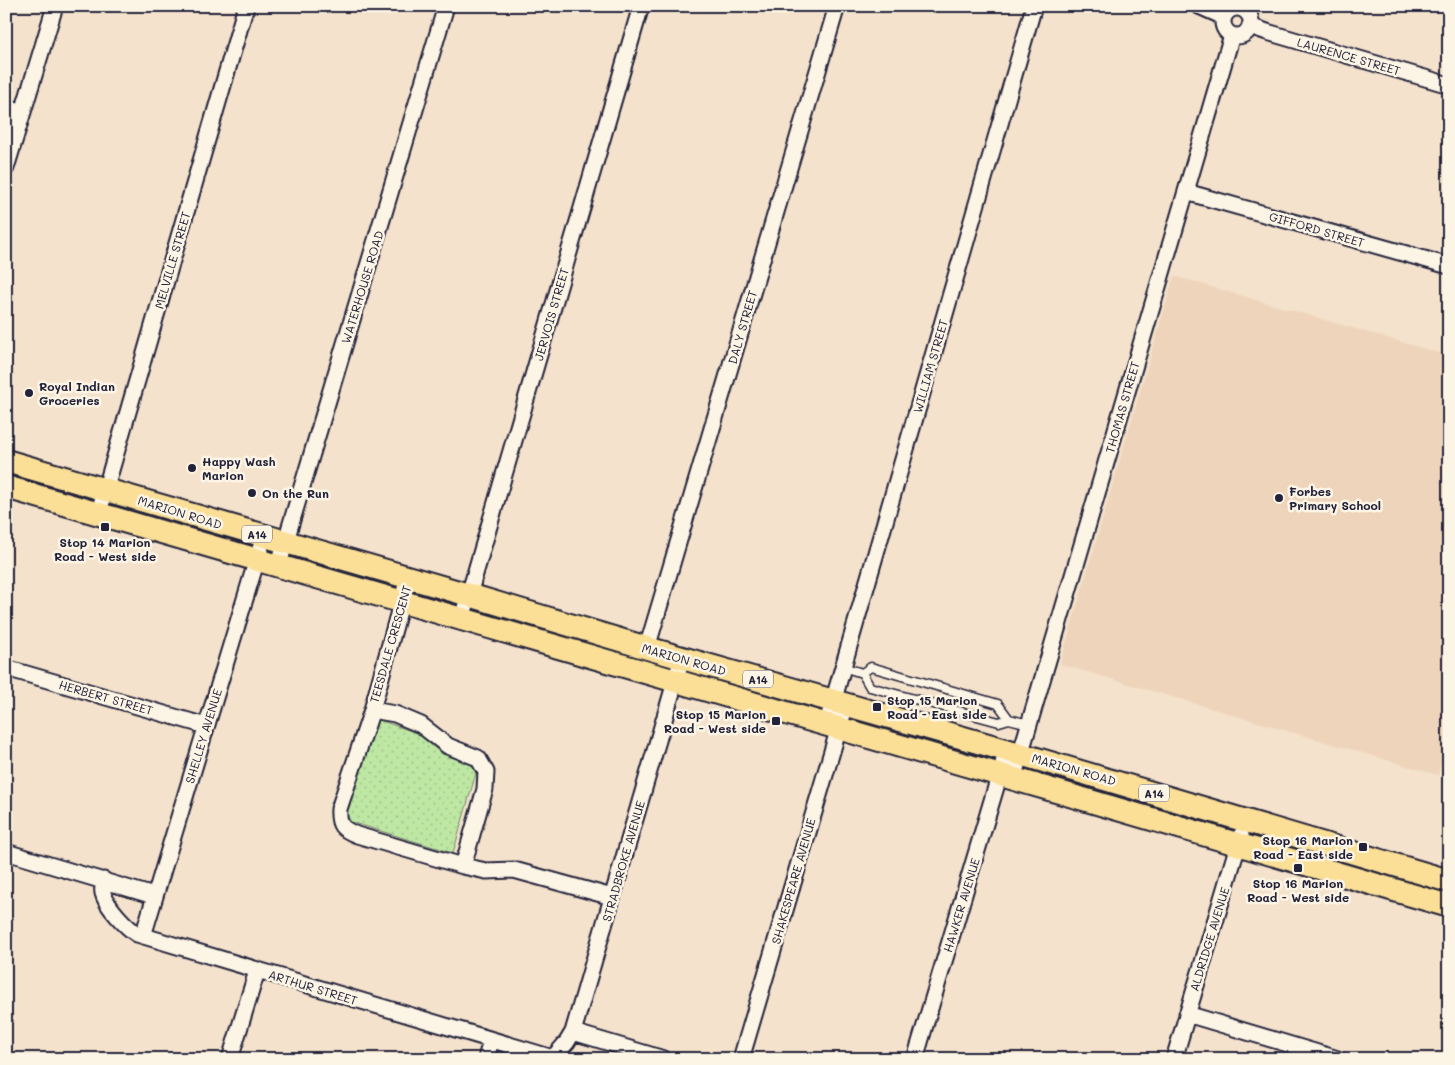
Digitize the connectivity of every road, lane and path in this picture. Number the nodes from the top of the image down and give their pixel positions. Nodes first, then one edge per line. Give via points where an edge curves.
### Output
1 (55, 6) edge
2 (246, 6) edge
3 (446, 6) edge
4 (641, 6) edge
5 (837, 6) edge
6 (1034, 6) edge
7 (1198, 6) edge
8 (1241, 7) edge
9 (1224, 17) junction
10 (1250, 26) junction
11 (1232, 35) junction
12 (1449, 85) edge
13 (6, 107) edge
14 (23, 112) junction
15 (6, 168) edge
16 (1186, 192) junction
17 (1449, 266) edge
18 (6, 461) edge
19 (6, 487) edge
20 (105, 489) junction
21 (98, 515) junction
22 (275, 539) junction
23 (257, 561) junction
24 (278, 567) junction
25 (408, 578) junction
26 (469, 595) junction
27 (401, 604) junction
28 (461, 622) junction
29 (647, 648) junction
30 (682, 658) junction
31 (6, 668) edge
32 (843, 668) junction
33 (862, 673) junction
34 (676, 681) junction
35 (840, 702) junction
36 (372, 710) junction
37 (1009, 719) junction
38 (1029, 724) junction
39 (206, 726) junction
40 (832, 728) junction
41 (1014, 752) junction
42 (1006, 778) junction
43 (1247, 820) junction
44 (1238, 844) junction
45 (6, 852) edge
46 (464, 866) junction
47 (104, 880) junction
48 (1449, 881) edge
49 (154, 896) junction
50 (612, 897) junction
51 (1449, 906) edge
52 (143, 936) junction
53 (258, 970) junction
54 (1186, 1014) junction
55 (573, 1032) junction
56 (491, 1040) junction
57 (553, 1058) edge
58 (230, 1059) edge
59 (486, 1059) edge
60 (664, 1059) edge
61 (741, 1059) edge
62 (915, 1059) edge
63 (1174, 1059) edge
64 (1338, 1059) edge

1 - 14 street
2 - 20 street, MELVILLE STREET
3 - 22 street, WATERHOUSE ROAD
4 - 26 street, JERVOIS STREET
5 - 29 street, DALY STREET
6 - 32 street, WILLIAM STREET
7 - 9 street
8 - 9 street via 1229,10
8 - 10 street via 1250,18
9 - 11 street via 1224,28
10 - 11 street via 1244,34
10 - 12 street, LAURENCE STREET
11 - 16 street, THOMAS STREET
13 - 14 street
14 - 15 street
16 - 17 street, GIFFORD STREET
16 - 38 street, THOMAS STREET
18 - 20 main road, MARION ROAD / A14
19 - 21 main road, MARION ROAD / A14
20 - 21 street, MELVILLE STREET
20 - 22 main road, MARION ROAD / A14
21 - 23 main road, MARION ROAD / A14
22 - 23 street, SHELLEY AVENUE
22 - 24 street, WATERHOUSE ROAD
22 - 25 main road, MARION ROAD / A14
23 - 24 main road, MARION ROAD / A14
23 - 39 street, SHELLEY AVENUE
24 - 27 main road, MARION ROAD / A14
25 - 26 main road, MARION ROAD / A14
25 - 27 street, TEESDALE CRESCENT
26 - 28 street, JERVOIS STREET
26 - 29 main road, MARION ROAD / A14
27 - 28 main road, MARION ROAD / A14
27 - 36 street, TEESDALE CRESCENT
28 - 34 main road, MARION ROAD / A14
29 - 30 main road, MARION ROAD / A14
30 - 34 street, STRADBROKE AVENUE
30 - 35 main road, MARION ROAD / A14
31 - 39 street, HERBERT STREET
32 - 33 lane
32 - 35 street, WILLIAM STREET
33 - 37 lane via 870,687 999,722
33 - 37 lane via 871,667 998,704
34 - 40 main road, MARION ROAD / A14
34 - 50 street, STRADBROKE AVENUE
35 - 40 street, WILLIAM STREET
35 - 41 main road, MARION ROAD / A14
36 - 46 street, TEESDALE CRESCENT via 395,714 422,725 448,746 478,758 486,772 485,790
36 - 46 street, TEESDALE CRESCENT via 338,820 344,829 357,835
37 - 38 lane
38 - 41 street, THOMAS STREET
39 - 49 street, SHELLEY AVENUE
40 - 42 main road, MARION ROAD / A14
40 - 61 street, SHAKESPEARE AVENUE
41 - 42 street, THOMAS STREET
41 - 43 main road, MARION ROAD / A14
42 - 44 main road, MARION ROAD / A14
42 - 62 street, HAWKER AVENUE
43 - 44 street, ALDRIDGE AVENUE
43 - 48 main road, MARION ROAD / A14
44 - 51 main road, MARION ROAD / A14
44 - 54 street, ALDRIDGE AVENUE
45 - 47 street
46 - 50 street, TEESDALE CRESCENT via 486,871 514,870
47 - 49 street
47 - 52 street, ARTHUR STREET via 103,895 108,903 128,928
49 - 52 street, SHELLEY AVENUE
50 - 55 street, STRADBROKE AVENUE
52 - 53 street, ARTHUR STREET
53 - 56 street, ARTHUR STREET
53 - 58 street
54 - 63 street, ALDRIDGE AVENUE
54 - 64 street
55 - 57 street, STRADBROKE AVENUE
55 - 60 street
56 - 57 street, ARTHUR STREET
56 - 59 street

